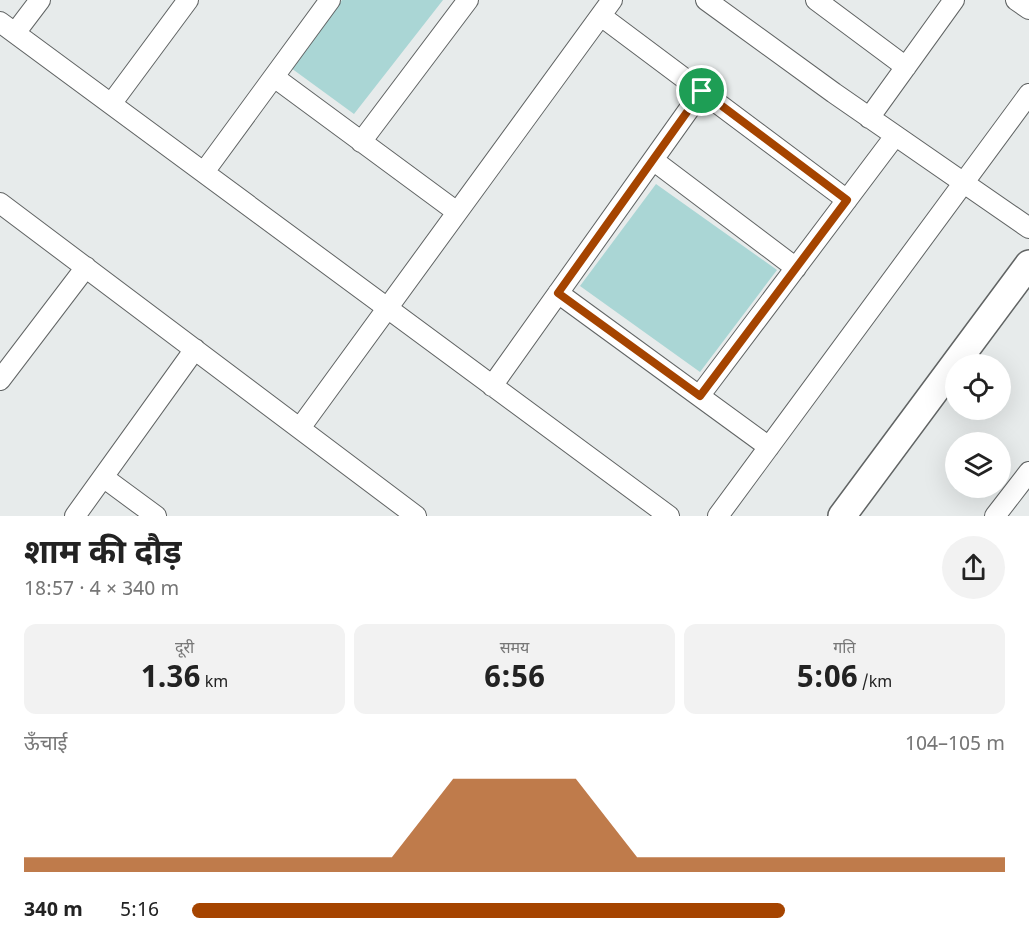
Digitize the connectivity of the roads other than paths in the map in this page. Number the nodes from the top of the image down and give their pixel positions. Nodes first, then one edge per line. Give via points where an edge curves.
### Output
1 (40, 0) edge
2 (188, 0) edge
3 (330, 0) edge
4 (468, 0) edge
5 (612, 0) edge
6 (706, 0) edge
7 (816, 0) edge
8 (954, 0) edge
9 (1016, 0) edge
10 (1029, 9) edge
11 (601, 16) junction
12 (8, 28) edge
13 (906, 67) junction
14 (273, 77) junction
15 (702, 91) junction
16 (1029, 94) edge
17 (111, 104) junction
18 (870, 118) junction
19 (896, 135) junction
20 (361, 142) junction
21 (653, 160) junction
22 (204, 172) junction
23 (964, 183) junction
24 (847, 200) junction
25 (0, 203) edge
26 (458, 212) junction
27 (1029, 228) edge
28 (1029, 264) edge
29 (86, 267) junction
30 (796, 268) junction
31 (558, 293) junction
32 (388, 308) junction
33 (195, 349) junction
34 (0, 380) edge
35 (492, 386) junction
36 (700, 396) junction
37 (300, 429) junction
38 (769, 447) junction
39 (1029, 473) edge
40 (103, 477) junction
41 (75, 516) edge
42 (156, 516) edge
43 (416, 516) edge
44 (669, 516) edge
45 (718, 516) edge
46 (842, 516) edge
47 (995, 516) edge

1 - 12 street
2 - 17 street
3 - 14 street
4 - 20 street
5 - 11 street
6 - 18 street
7 - 13 street
8 - 13 street
9 - 10 street
11 - 15 street
11 - 26 street
12 - 17 street
13 - 18 street
14 - 20 street
14 - 22 street
15 - 21 street
15 - 24 street
16 - 23 street
17 - 22 street
18 - 19 street
19 - 23 street
19 - 24 street
20 - 26 street
21 - 30 street
21 - 31 street
22 - 32 street
23 - 27 street
23 - 38 street
24 - 30 street
25 - 29 street
26 - 32 street
28 - 46 street
29 - 33 street
29 - 34 street
30 - 36 street
31 - 35 street
31 - 36 street
32 - 35 street
32 - 37 street
33 - 37 street
33 - 40 street
35 - 44 street
36 - 38 street
37 - 43 street
38 - 45 street
39 - 47 street
40 - 41 street
40 - 42 street

